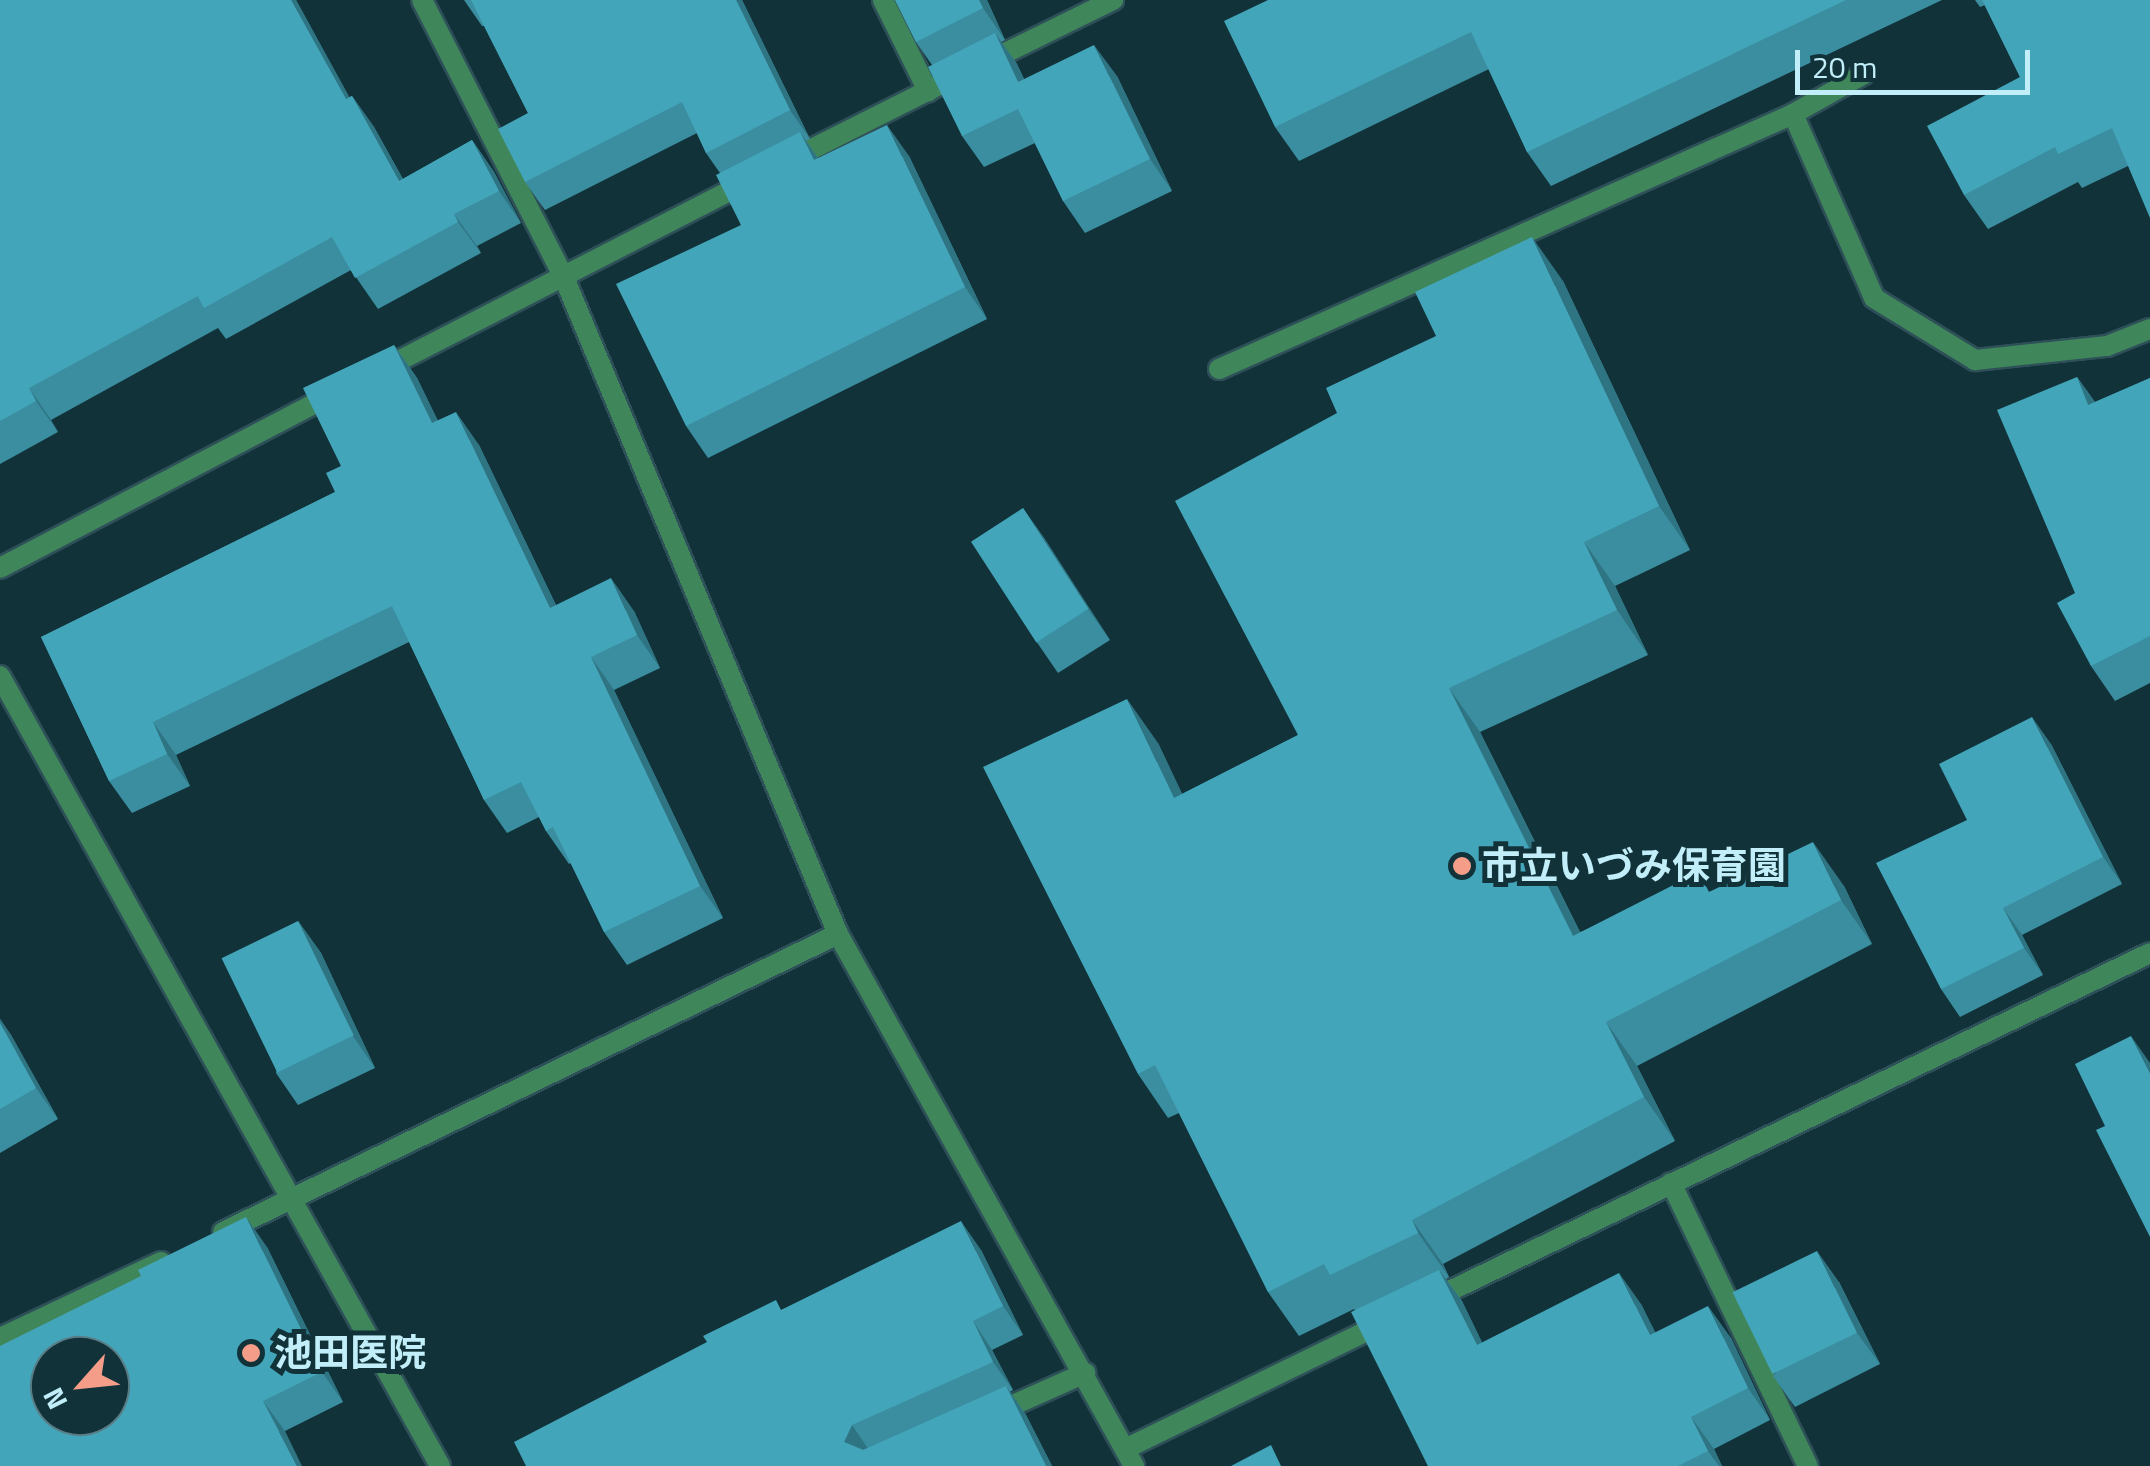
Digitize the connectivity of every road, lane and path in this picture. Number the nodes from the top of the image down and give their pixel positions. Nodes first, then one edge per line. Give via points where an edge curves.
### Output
1 (422, 0) edge
2 (883, 0) edge
3 (1114, 0) edge
4 (1864, 74) dead end
5 (928, 90) junction
6 (1792, 114) junction
7 (564, 275) junction
8 (2150, 329) edge
9 (1218, 369) dead end
10 (0, 568) edge
11 (0, 676) edge
12 (838, 934) junction
13 (2150, 952) edge
14 (1672, 1183) junction
15 (288, 1202) junction
16 (0, 1338) edge
17 (1085, 1373) junction
18 (964, 1427) edge
19 (1130, 1458) edge
20 (440, 1466) edge
21 (1808, 1466) edge

1 - 7 street
2 - 5 street
3 - 5 street
4 - 6 street
5 - 7 street
6 - 8 street via 1874,298 1975,360 2107,346
6 - 9 street
7 - 10 street
7 - 12 street
11 - 15 street
12 - 15 street
12 - 17 street
13 - 14 street
14 - 19 street
14 - 21 street
15 - 16 street
15 - 20 street
17 - 18 street
17 - 19 street

